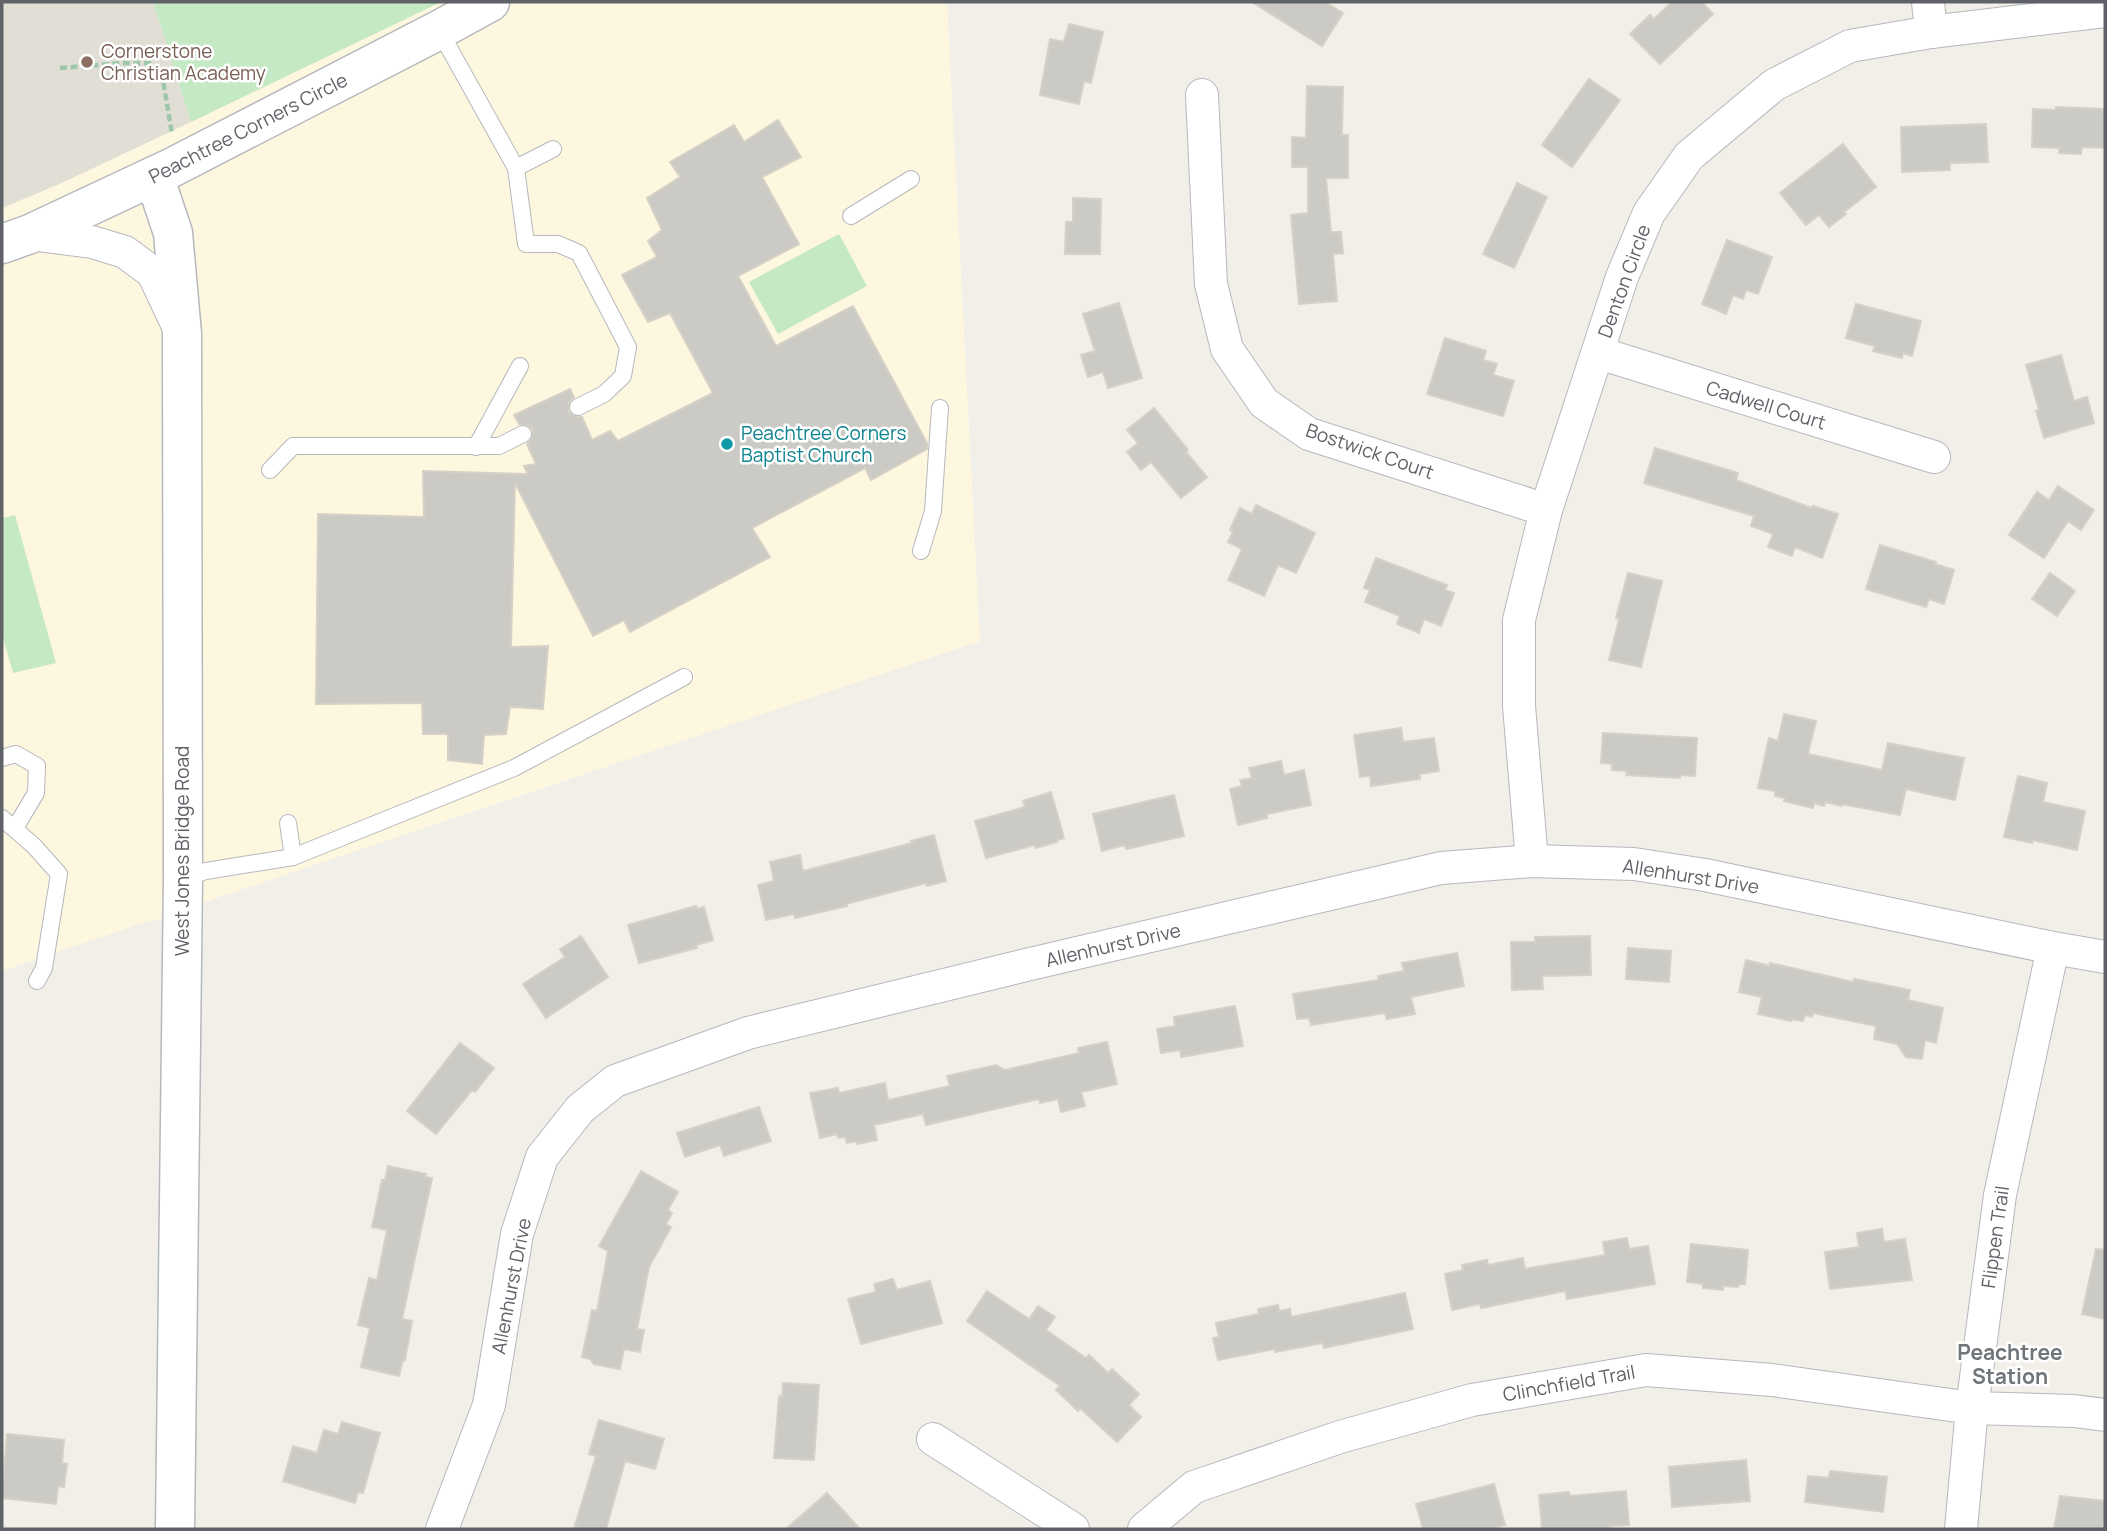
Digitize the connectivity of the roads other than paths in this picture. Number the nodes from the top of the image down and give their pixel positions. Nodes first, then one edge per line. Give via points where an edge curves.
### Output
1 (490, 2) edge
2 (2105, 12) edge
3 (1929, 17) edge
4 (439, 30) junction
5 (1202, 95) dead end
6 (553, 149) dead end
7 (516, 168) junction
8 (154, 176) junction
9 (911, 179) dead end
10 (851, 216) dead end
11 (16, 239) edge
12 (182, 334) junction
13 (1599, 353) junction
14 (520, 366) dead end
15 (578, 407) dead end
16 (940, 408) dead end
17 (523, 435) dead end
18 (476, 447) junction
19 (1934, 457) dead end
20 (270, 470) dead end
21 (1546, 510) junction
22 (921, 551) dead end
23 (684, 677) dead end
24 (2, 758) edge
25 (2, 818) edge
26 (288, 823) dead end
27 (16, 828) junction
28 (293, 857) junction
29 (1532, 861) junction
30 (183, 878) junction
31 (2053, 948) junction
32 (2105, 957) edge
33 (37, 981) dead end
34 (1972, 1408) junction
35 (2105, 1415) edge
36 (933, 1439) dead end
37 (175, 1529) edge
38 (442, 1529) edge
39 (1073, 1529) edge
40 (1144, 1529) edge
41 (1961, 1529) edge

1 - 4 street, Peachtree Corners Circle
2 - 3 street, Denton Circle
3 - 13 street, Denton Circle via 1850,46 1774,85 1689,156 1649,213 1622,277
4 - 7 lane
4 - 8 street, Peachtree Corners Circle
5 - 21 street, Bostwick Court via 1211,284 1227,349 1264,403 1309,434
6 - 7 lane
7 - 15 lane via 526,244 558,244 579,253 628,348 623,376 604,394
8 - 11 street, Peachtree Corners Circle
8 - 12 street, West Jones Bridge Road via 173,233
9 - 10 lane
11 - 12 street via 92,242 125,253 153,273
12 - 30 street, West Jones Bridge Road
13 - 19 street, Cadwell Court
13 - 21 street, Denton Circle
14 - 18 lane
16 - 22 lane via 933,511
17 - 18 lane via 499,446
18 - 20 lane via 293,446
21 - 29 street, Denton Circle via 1519,621 1519,706
23 - 28 lane via 514,768
24 - 27 lane via 16,754 37,766 36,793
25 - 27 lane
26 - 28 lane
27 - 33 lane via 58,874 44,968
28 - 30 lane
29 - 31 street, Allenhurst Drive via 1634,864 1705,875
29 - 38 street, Allenhurst Drive via 1441,868 1013,968 748,1033 615,1081 580,1109 542,1157 517,1234 489,1405
30 - 37 street, West Jones Bridge Road
31 - 32 street, Allenhurst Drive
31 - 34 street, Flippen Trail via 2000,1195
34 - 35 street, Clinchfield Trail
34 - 40 street, Clinchfield Trail via 1772,1380 1646,1370 1472,1400 1340,1437 1194,1487
34 - 41 street, Flippen Trail
36 - 39 street

